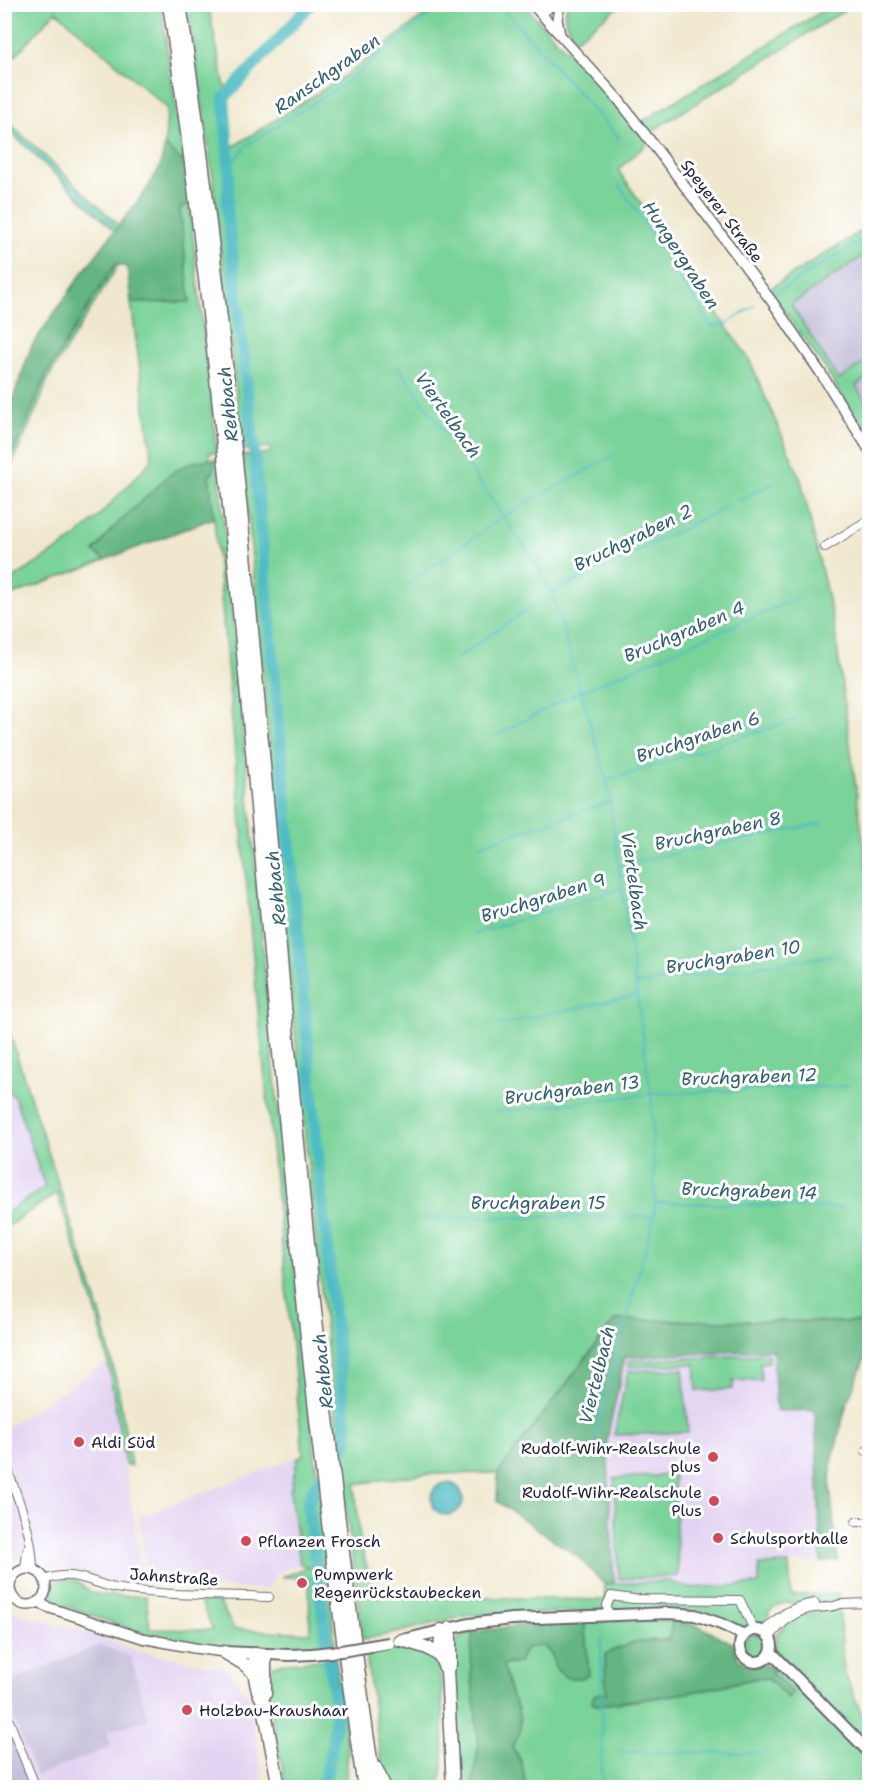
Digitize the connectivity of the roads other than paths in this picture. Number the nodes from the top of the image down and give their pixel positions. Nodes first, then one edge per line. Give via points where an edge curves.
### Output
1 (169, 4) edge
2 (180, 4) edge
3 (532, 4) edge
4 (553, 4) edge
5 (560, 4) edge
6 (541, 14) junction
7 (560, 35) junction
8 (870, 451) edge
9 (870, 519) edge
10 (825, 547) dead end
11 (4, 1460) edge
12 (856, 1522) dead end
13 (870, 1522) edge
14 (29, 1570) junction
15 (44, 1580) junction
16 (8, 1583) edge
17 (8, 1594) edge
18 (269, 1597) dead end
19 (41, 1598) junction
20 (870, 1603) edge
21 (608, 1614) junction
22 (445, 1629) junction
23 (763, 1633) junction
24 (742, 1639) junction
25 (402, 1640) junction
26 (224, 1652) junction
27 (260, 1654) junction
28 (768, 1655) junction
29 (441, 1657) junction
30 (447, 1670) junction
31 (254, 1673) junction
32 (263, 1701) junction
33 (4, 1708) edge
34 (369, 1747) junction
35 (870, 1754) edge
36 (359, 1756) junction
37 (451, 1771) junction
38 (36, 1788) edge
39 (279, 1788) edge
40 (353, 1788) edge
41 (364, 1788) edge
42 (375, 1788) edge
43 (385, 1788) edge
44 (445, 1788) edge
45 (453, 1788) edge

1 - 36 highway via 213,342 321,1468
2 - 34 highway via 235,447 287,1024 334,1473
3 - 6 street, Speyerer Straße
4 - 6 street
5 - 7 street
6 - 7 street, Speyerer Straße
7 - 8 street, Speyerer Straße via 618,99 773,303
9 - 10 street
11 - 14 street via 27,1525 32,1555
12 - 13 street
14 - 15 street via 42,1575
14 - 16 street via 16,1574
15 - 18 street, Jahnstraße via 69,1575 147,1592
15 - 19 street via 46,1589
16 - 17 street
17 - 19 street via 24,1604 34,1604
19 - 26 street via 47,1607 118,1631
20 - 23 street via 808,1609
21 - 22 main road via 512,1619
21 - 23 street via 611,1596 740,1600
21 - 24 main road via 695,1615 720,1624
22 - 25 main road
22 - 29 highway
22 - 30 highway via 450,1664
23 - 24 main road
23 - 28 main road via 772,1647
24 - 28 main road via 741,1652 747,1659 756,1662
25 - 27 main road, bridge via 340,1652
25 - 29 highway via 428,1648
26 - 27 main road
26 - 31 highway
27 - 31 highway
27 - 32 highway
28 - 35 main road
29 - 30 highway
30 - 37 highway
31 - 32 highway
32 - 39 highway
33 - 38 street
34 - 42 highway
34 - 43 highway
36 - 40 highway
36 - 41 highway
37 - 44 highway
37 - 45 highway

